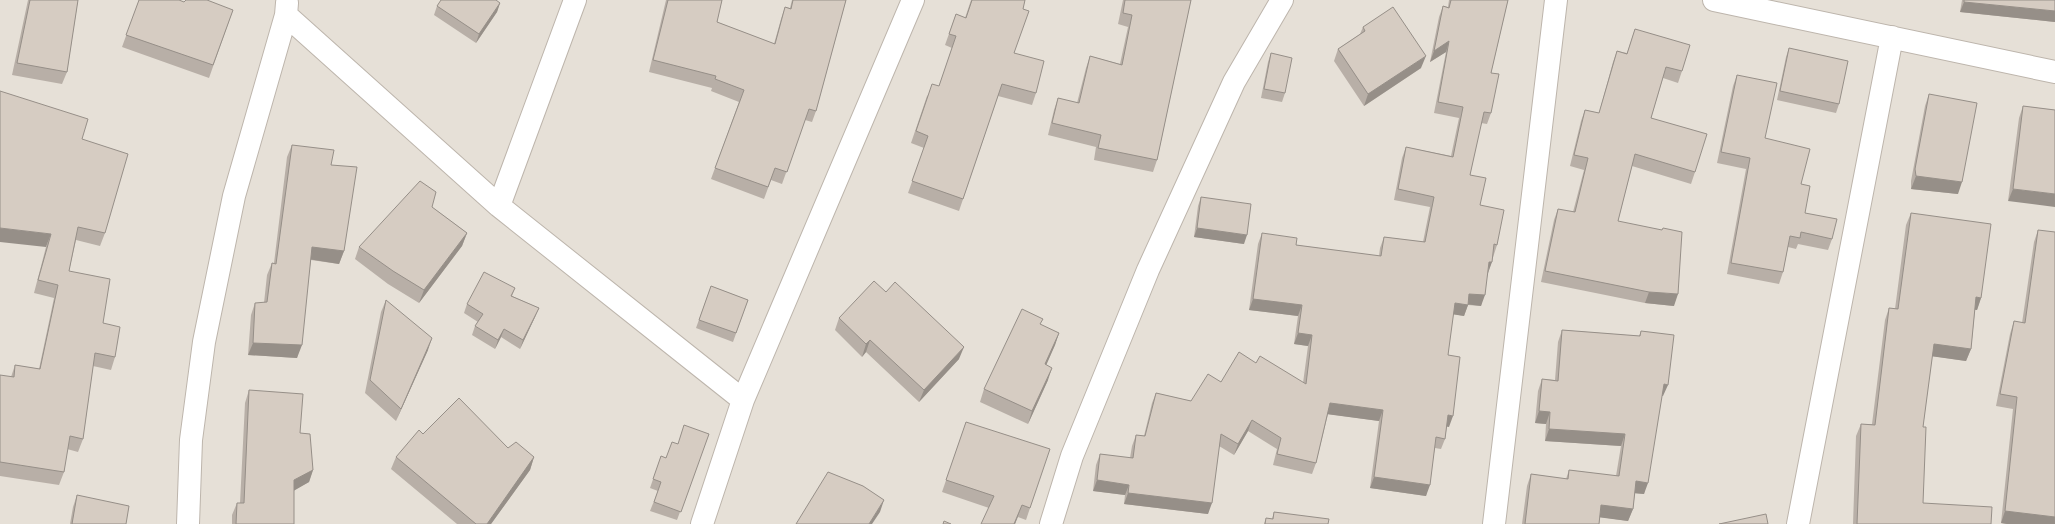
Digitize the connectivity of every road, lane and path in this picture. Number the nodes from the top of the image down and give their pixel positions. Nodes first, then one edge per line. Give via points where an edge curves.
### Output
1 (574, 0) edge
2 (913, 0) edge
3 (1282, 0) edge
4 (1556, 0) edge
5 (1714, 0) edge
6 (287, 8) edge
7 (1892, 37) junction
8 (2055, 72) edge
9 (499, 206) junction
10 (743, 400) junction
11 (188, 524) edge
12 (702, 524) edge
13 (1051, 524) edge
14 (1494, 524) edge
15 (1798, 524) edge

1 - 9 street
2 - 10 street
3 - 13 street via 1234,82 1148,270 1072,456
4 - 14 street
5 - 7 street
6 - 9 street
6 - 11 street via 234,196 204,342 191,440
7 - 8 street
7 - 15 street
9 - 10 street
10 - 12 street

